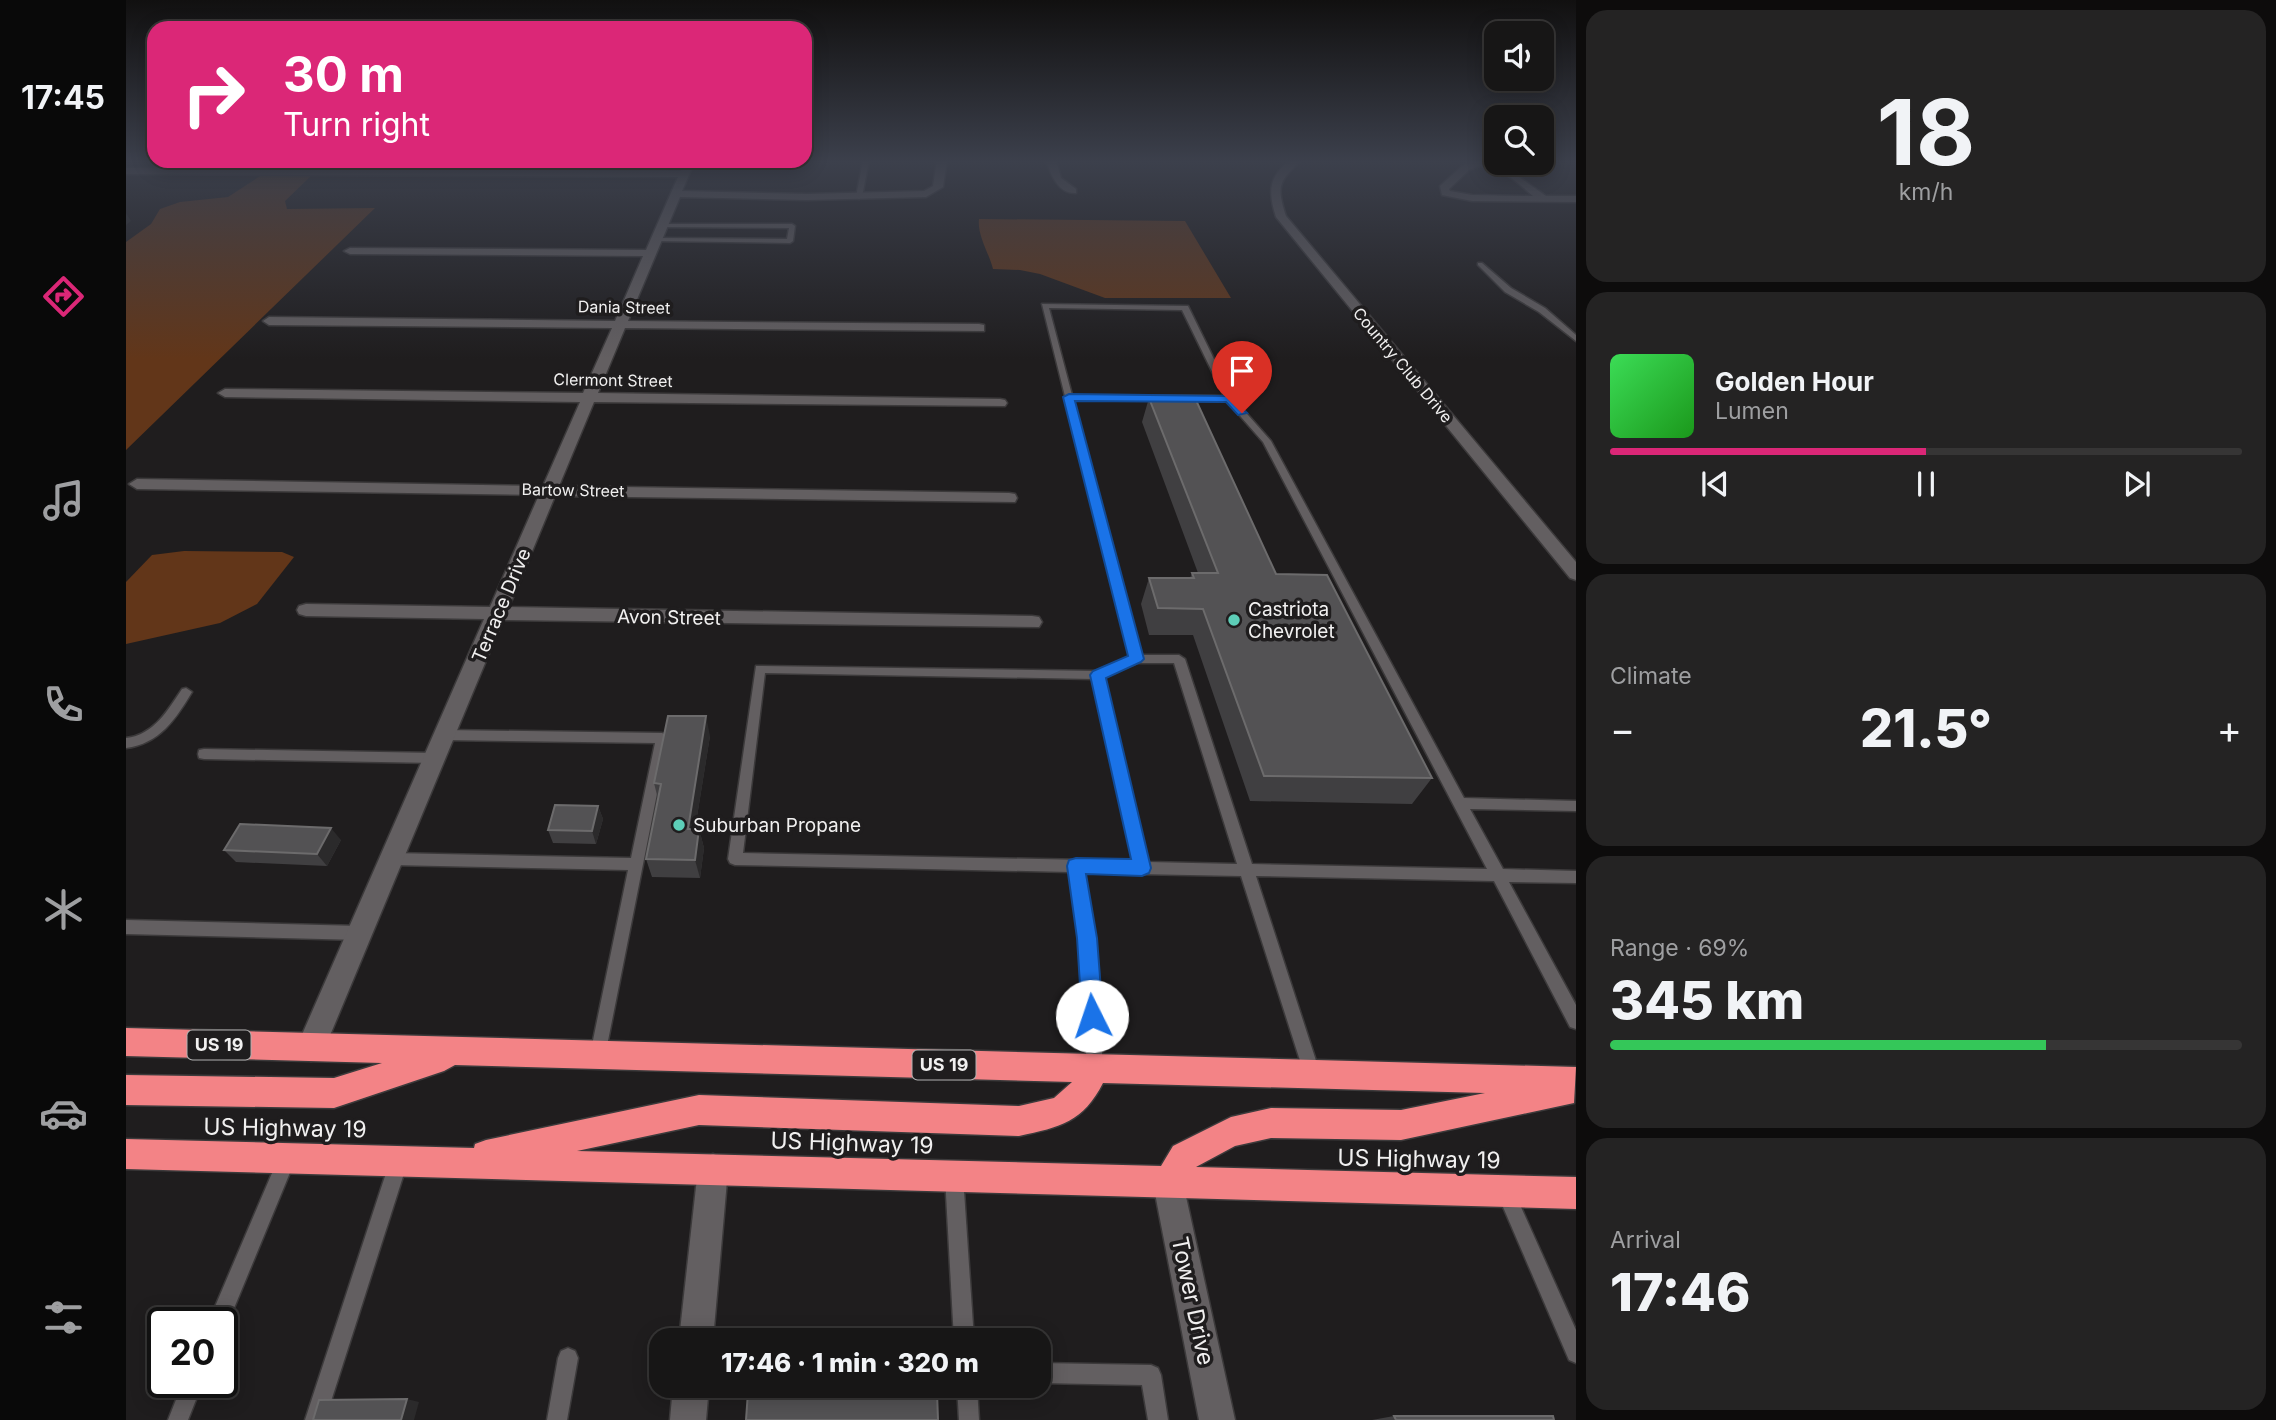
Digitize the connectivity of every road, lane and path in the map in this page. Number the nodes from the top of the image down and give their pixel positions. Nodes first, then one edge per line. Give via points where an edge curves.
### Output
1 (662, 226) edge
2 (789, 226) edge
3 (792, 226) edge
4 (1289, 226) edge
5 (656, 240) junction
6 (350, 251) dead end
7 (1480, 264) dead end
8 (269, 321) dead end
9 (620, 324) junction
10 (979, 328) dead end
11 (1576, 339) edge
12 (225, 393) dead end
13 (589, 397) junction
14 (1069, 397) junction
15 (1229, 399) junction
16 (1000, 403) dead end
17 (137, 484) dead end
18 (550, 490) junction
19 (1009, 498) dead end
20 (1574, 575) edge
21 (306, 610) dead end
22 (498, 614) junction
23 (1032, 622) dead end
24 (1136, 659) junction
25 (1098, 675) junction
26 (186, 692) dead end
27 (445, 735) junction
28 (126, 743) edge
29 (204, 754) dead end
30 (436, 758) junction
31 (1460, 803) junction
32 (1576, 806) edge
33 (392, 859) junction
34 (637, 864) junction
35 (1076, 866) junction
36 (1142, 868) junction
37 (1246, 870) junction
38 (1499, 875) junction
39 (1576, 877) edge
40 (126, 927) edge
41 (360, 933) junction
42 (1576, 1021) edge
43 (126, 1042) edge
44 (311, 1047) junction
45 (459, 1052) junction
46 (597, 1055) junction
47 (1095, 1069) junction
48 (1312, 1074) junction
49 (1576, 1081) edge
50 (1576, 1088) edge
51 (126, 1090) edge
52 (126, 1154) edge
53 (288, 1157) junction
54 (399, 1160) junction
55 (453, 1162) junction
56 (713, 1169) junction
57 (954, 1176) junction
58 (1168, 1183) junction
59 (1505, 1191) junction
60 (1576, 1193) edge
61 (225, 1307) edge
62 (697, 1328) edge
63 (963, 1328) edge
64 (1576, 1353) edge
65 (568, 1358) dead end
66 (1051, 1373) edge
67 (187, 1398) edge
68 (690, 1398) edge
69 (968, 1398) edge
70 (178, 1420) edge
71 (315, 1420) edge
72 (556, 1420) edge
73 (688, 1420) edge
74 (970, 1420) edge
75 (1158, 1420) edge
76 (1217, 1420) edge

1 - 5 street, Terrace Drive
2 - 5 lane
3 - 5 lane via 790,241
4 - 20 street, Country Club Drive
5 - 6 street
5 - 9 street, Terrace Drive
7 - 11 lane
8 - 9 street, Dania Street
9 - 10 street, Dania Street
9 - 13 street, Terrace Drive
12 - 13 street, Clermont Street
13 - 16 street, Clermont Street
13 - 18 street, Terrace Drive
14 - 15 lane
14 - 15 lane via 1045,306 1185,308
14 - 24 lane
15 - 31 lane via 1267,441
17 - 18 street, Bartow Street
18 - 19 street, Bartow Street
18 - 22 street, Terrace Drive
21 - 22 street, Avon Street
22 - 23 street, Avon Street
22 - 27 street, Terrace Drive
24 - 25 lane
24 - 37 lane via 1179,659
25 - 35 lane via 760,669 735,859
25 - 36 lane
26 - 28 lane via 162,728
27 - 30 street, Terrace Drive
27 - 34 lane via 662,738
29 - 30 lane
30 - 33 street, Terrace Drive
31 - 32 lane
31 - 38 lane
33 - 34 lane
33 - 41 street, Terrace Drive
34 - 46 lane
35 - 36 lane
35 - 47 lane via 1087,938
36 - 37 lane
37 - 38 lane
37 - 48 lane
38 - 39 lane
38 - 42 lane
40 - 41 lane
41 - 44 street, Terrace Drive
43 - 44 highway, US 19
44 - 45 highway, US 19
45 - 46 highway, US 19
45 - 51 highway via 334,1093
46 - 47 highway, US 19
47 - 48 highway, US 19
47 - 55 highway via 1081,1097 1058,1113 1019,1121 699,1110
48 - 49 highway, US 19
50 - 58 highway via 1401,1125 1271,1123 1231,1132 1184,1157
52 - 53 highway, US Highway 19
53 - 54 highway, US Highway 19
53 - 61 lane
54 - 55 highway, US Highway 19
54 - 71 lane
55 - 56 highway, US Highway 19
56 - 57 highway, US Highway 19
56 - 62 street
57 - 58 highway, US Highway 19
57 - 63 lane
58 - 59 highway, US Highway 19
58 - 76 street, Tower Drive
59 - 60 highway, US Highway 19
59 - 64 lane
65 - 72 lane
66 - 75 lane via 1151,1375
67 - 70 lane
68 - 73 street
69 - 74 lane

